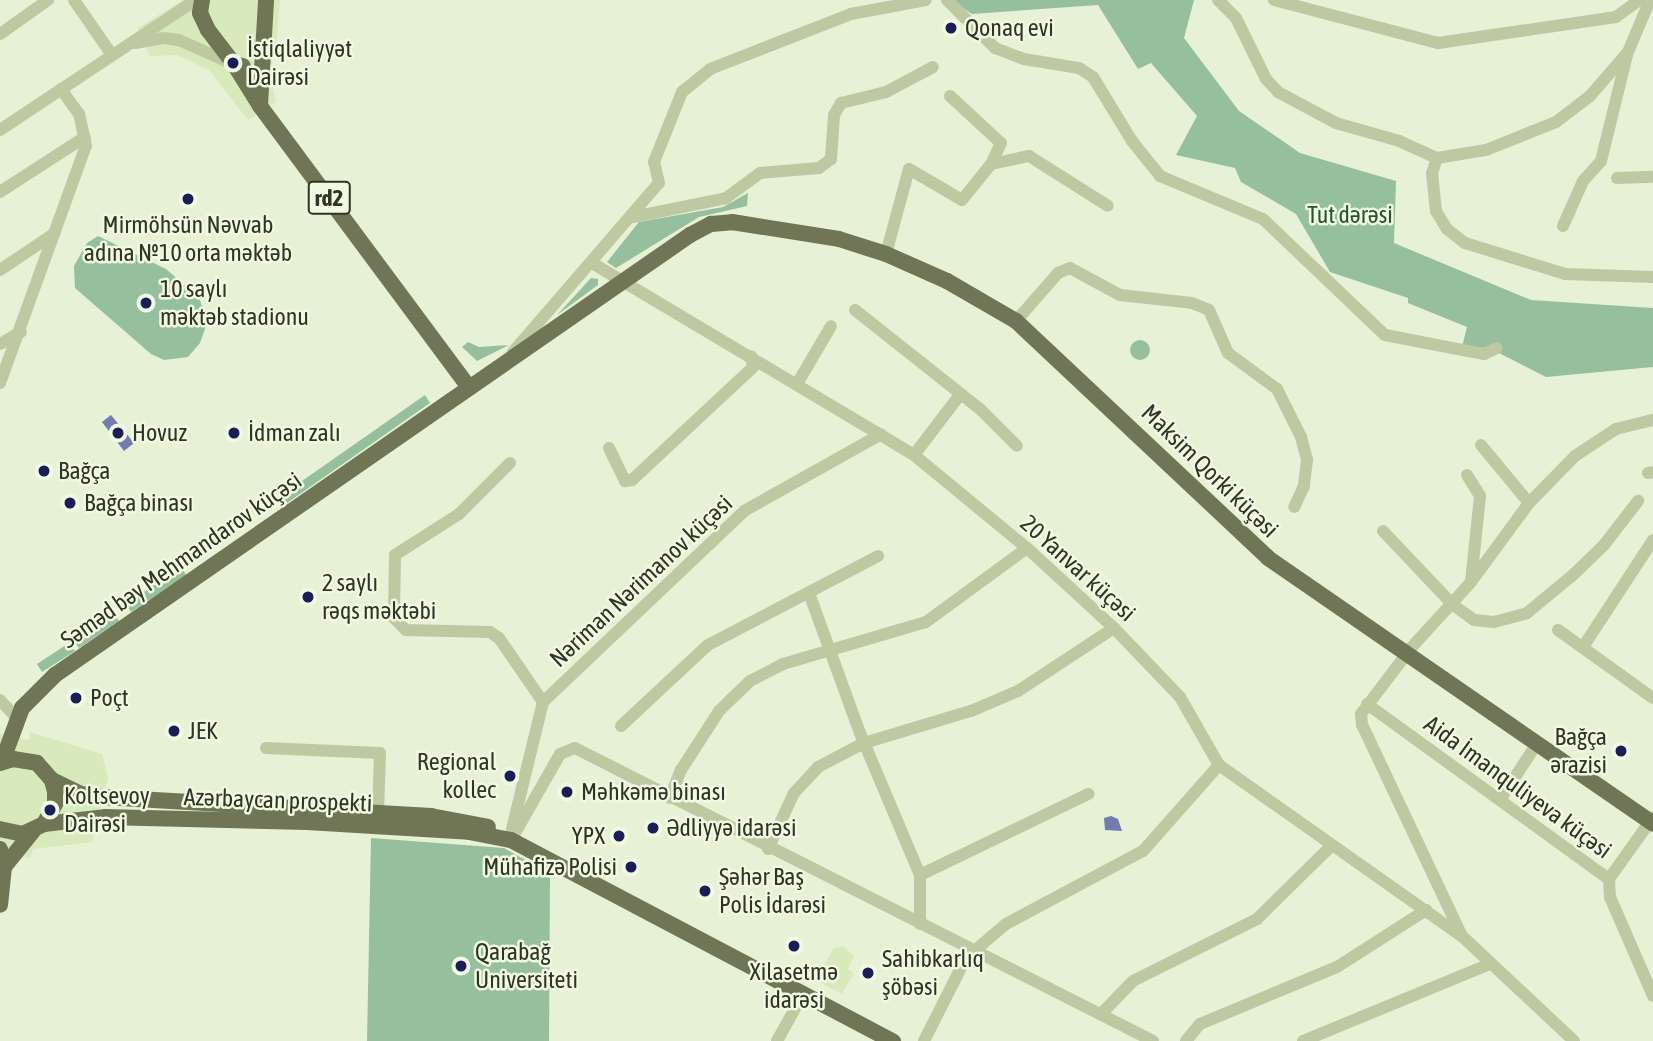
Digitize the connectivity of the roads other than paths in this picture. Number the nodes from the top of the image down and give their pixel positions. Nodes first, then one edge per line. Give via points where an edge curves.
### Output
1 (48, 0) edge
2 (75, 0) edge
3 (196, 0) edge
4 (202, 0) edge
5 (926, 0) edge
6 (947, 0) edge
7 (1218, 0) edge
8 (1274, 0) edge
9 (1639, 0) edge
10 (1650, 0) edge
11 (267, 1) edge
12 (0, 34) edge
13 (127, 45) junction
14 (1628, 52) junction
15 (112, 55) junction
16 (259, 57) junction
17 (234, 64) junction
18 (933, 67) dead end
19 (61, 89) junction
20 (950, 96) dead end
21 (260, 106) junction
22 (0, 131) edge
23 (85, 137) junction
24 (1437, 158) junction
25 (991, 164) junction
26 (1653, 177) edge
27 (1617, 178) dead end
28 (0, 192) edge
29 (1108, 206) dead end
30 (633, 217) junction
31 (711, 224) joint
32 (1563, 226) dead end
33 (55, 233) junction
34 (886, 254) junction
35 (592, 263) junction
36 (0, 270) edge
37 (1653, 276) edge
38 (619, 282) junction
39 (855, 310) dead end
40 (1016, 321) junction
41 (831, 326) dead end
42 (21, 332) junction
43 (0, 344) edge
44 (1497, 348) dead end
45 (751, 356) junction
46 (505, 363) junction
47 (0, 383) edge
48 (797, 384) junction
49 (468, 386) junction
50 (959, 396) junction
51 (1653, 420) edge
52 (881, 434) junction
53 (1481, 445) dead end
54 (1017, 446) dead end
55 (609, 448) dead end
56 (914, 455) junction
57 (510, 463) dead end
58 (1467, 475) dead end
59 (1638, 501) dead end
60 (1529, 503) junction
61 (1294, 507) dead end
62 (1383, 531) dead end
63 (1653, 540) edge
64 (1027, 548) junction
65 (878, 556) dead end
66 (1471, 582) junction
67 (808, 593) junction
68 (1452, 604) junction
69 (1114, 628) junction
70 (1558, 631) dead end
71 (1583, 647) junction
72 (827, 650) junction
73 (1406, 655) junction
74 (1653, 698) edge
75 (0, 701) edge
76 (543, 702) junction
77 (1367, 704) junction
78 (17, 725) junction
79 (621, 726) dead end
80 (864, 743) junction
81 (1536, 745) junction
82 (265, 748) dead end
83 (26, 759) junction
84 (1, 763) edge
85 (1219, 765) junction
86 (52, 780) junction
87 (1088, 794) dead end
88 (670, 798) junction
89 (1500, 800) junction
90 (378, 812) junction
91 (327, 816) junction
92 (1652, 821) edge
93 (39, 827) junction
94 (0, 829) edge
95 (511, 840) junction
96 (1330, 847) junction
97 (0, 849) edge
98 (768, 849) junction
99 (4, 867) junction
100 (920, 875) junction
101 (1609, 879) junction
102 (0, 905) edge
103 (1426, 910) junction
104 (920, 923) junction
105 (1462, 937) junction
106 (975, 951) junction
107 (1490, 964) junction
108 (803, 993) junction
109 (1653, 996) edge
110 (1101, 1014) junction
111 (777, 1041) edge
112 (893, 1041) edge
113 (924, 1041) edge
114 (1153, 1041) edge
115 (1186, 1041) edge
116 (1303, 1041) edge
117 (1574, 1041) edge

1 - 12 street
2 - 15 street
3 - 13 street
4 - 17 main road via 203,20
5 - 30 street via 851,13 710,69 682,92 654,162 659,183
6 - 44 street via 995,48 1024,59 1079,68 1093,77 1132,141 1160,176 1263,219 1385,335 1484,354
7 - 24 street via 1236,18 1278,92 1336,123 1399,141
8 - 9 street via 1438,43 1616,16
10 - 14 street
11 - 16 main road
13 - 15 street
13 - 17 street via 163,38 179,40
14 - 24 street via 1590,96 1556,122 1486,150
14 - 32 street via 1601,161 1583,181
15 - 19 street
16 - 17 main road via 245,67
16 - 21 main road
17 - 21 main road
18 - 30 street via 886,92 841,103 834,115 831,159 819,168 760,173 726,198
19 - 22 street
19 - 23 street via 79,114
20 - 25 street via 1001,143
21 - 49 main road, rd2
23 - 28 street
23 - 33 street via 86,146
24 - 37 street via 1432,173 1436,211 1447,229 1465,243 1565,274
25 - 29 street via 1029,156
25 - 34 street via 962,200 909,169
26 - 27 street
30 - 35 street
31 - 34 main road, Maksim Qorki küçəsi via 732,222 839,239
31 - 38 main road, Səməd bəy Mehmandarov küçəsi
33 - 36 street
33 - 42 street
34 - 40 main road, Maksim Qorki küçəsi via 947,281
35 - 38 street, 20 Yanvar küçəsi
35 - 46 street
38 - 45 street, 20 Yanvar küçəsi
38 - 46 main road, Səməd bəy Mehmandarov küçəsi
39 - 50 street
40 - 61 street via 1058,273 1070,268 1120,295 1192,303 1209,310 1228,353 1277,388 1301,437 1307,460 1304,486
40 - 73 main road, Maksim Qorki küçəsi via 1268,558
41 - 48 street
42 - 43 street
42 - 47 street
45 - 48 street, 20 Yanvar küçəsi
45 - 55 street via 753,367 632,480 625,481
46 - 49 main road, Səməd bəy Mehmandarov küçəsi
48 - 52 street, 20 Yanvar küçəsi
49 - 78 main road, Səməd bəy Mehmandarov küçəsi via 54,675 31,694
50 - 54 street via 980,409
50 - 56 street
51 - 60 street via 1616,429 1575,456
52 - 56 street, 20 Yanvar küçəsi
52 - 76 street, Nəriman Nərimanov küçəsi via 744,511
53 - 60 street
56 - 64 street, 20 Yanvar küçəsi
57 - 76 street, Nəriman Nərimanov küçəsi via 459,514 395,555 394,618 406,629 490,632 499,638
58 - 66 street via 1478,489 1481,503
59 - 68 street via 1604,545 1527,613 1494,622 1474,620
60 - 66 street
62 - 68 street
63 - 71 street
64 - 69 street, 20 Yanvar küçəsi
64 - 72 street via 926,622
65 - 67 street
66 - 68 street
67 - 72 street
67 - 79 street via 708,645
68 - 73 street
69 - 80 street via 1062,666 1006,696
69 - 85 street, 20 Yanvar küçəsi via 1180,697
70 - 71 street
71 - 74 street
72 - 80 street
72 - 88 street via 750,681 719,711 681,770
73 - 77 street
73 - 81 main road, Maksim Qorki küçəsi
75 - 78 street
76 - 95 street, Nəriman Nərimanov küçəsi
77 - 89 street, Aida İmanquliyeva küçəsi
77 - 105 street, 20 Yanvar küçəsi via 1361,714 1362,725
78 - 83 main road
78 - 84 main road, Səməd bəy Mehmandarov küçəsi
80 - 98 street via 818,768 803,782
80 - 100 street
81 - 89 street
81 - 92 main road, Maksim Qorki küçəsi
82 - 90 street via 380,753
83 - 84 main road
83 - 86 main road, Azərbaycan prospekti via 37,763
85 - 96 street, 20 Yanvar küçəsi
85 - 106 street via 1143,850 1006,924
86 - 91 main road, Azərbaycan prospekti via 80,794 102,797
86 - 93 main road via 55,804
87 - 100 street
88 - 95 street via 567,748
88 - 98 street
89 - 101 street, Aida İmanquliyeva küçəsi
90 - 91 main road, Azərbaycan prospekti
90 - 95 main road, Azərbaycan prospekti via 473,822
91 - 93 main road, Azərbaycan prospekti via 105,817
91 - 95 main road, Azərbaycan prospekti
92 - 101 street
93 - 94 main road, Azərbaycan prospekti via 12,833
93 - 99 main road
95 - 108 main road, Azərbaycan prospekti
96 - 103 street, 20 Yanvar küçəsi
96 - 110 street via 1257,919 1133,981
97 - 99 main road
98 - 104 street
99 - 102 main road
100 - 104 street
101 - 109 street, Aida İmanquliyeva küçəsi via 1610,897
103 - 105 street, 20 Yanvar küçəsi
103 - 115 street via 1337,967 1200,1024
104 - 106 street
105 - 107 street, 20 Yanvar küçəsi
106 - 110 street
106 - 113 street via 966,958
107 - 116 street
107 - 117 street, 20 Yanvar küçəsi
108 - 111 street
108 - 112 main road, Azərbaycan prospekti
110 - 114 street

